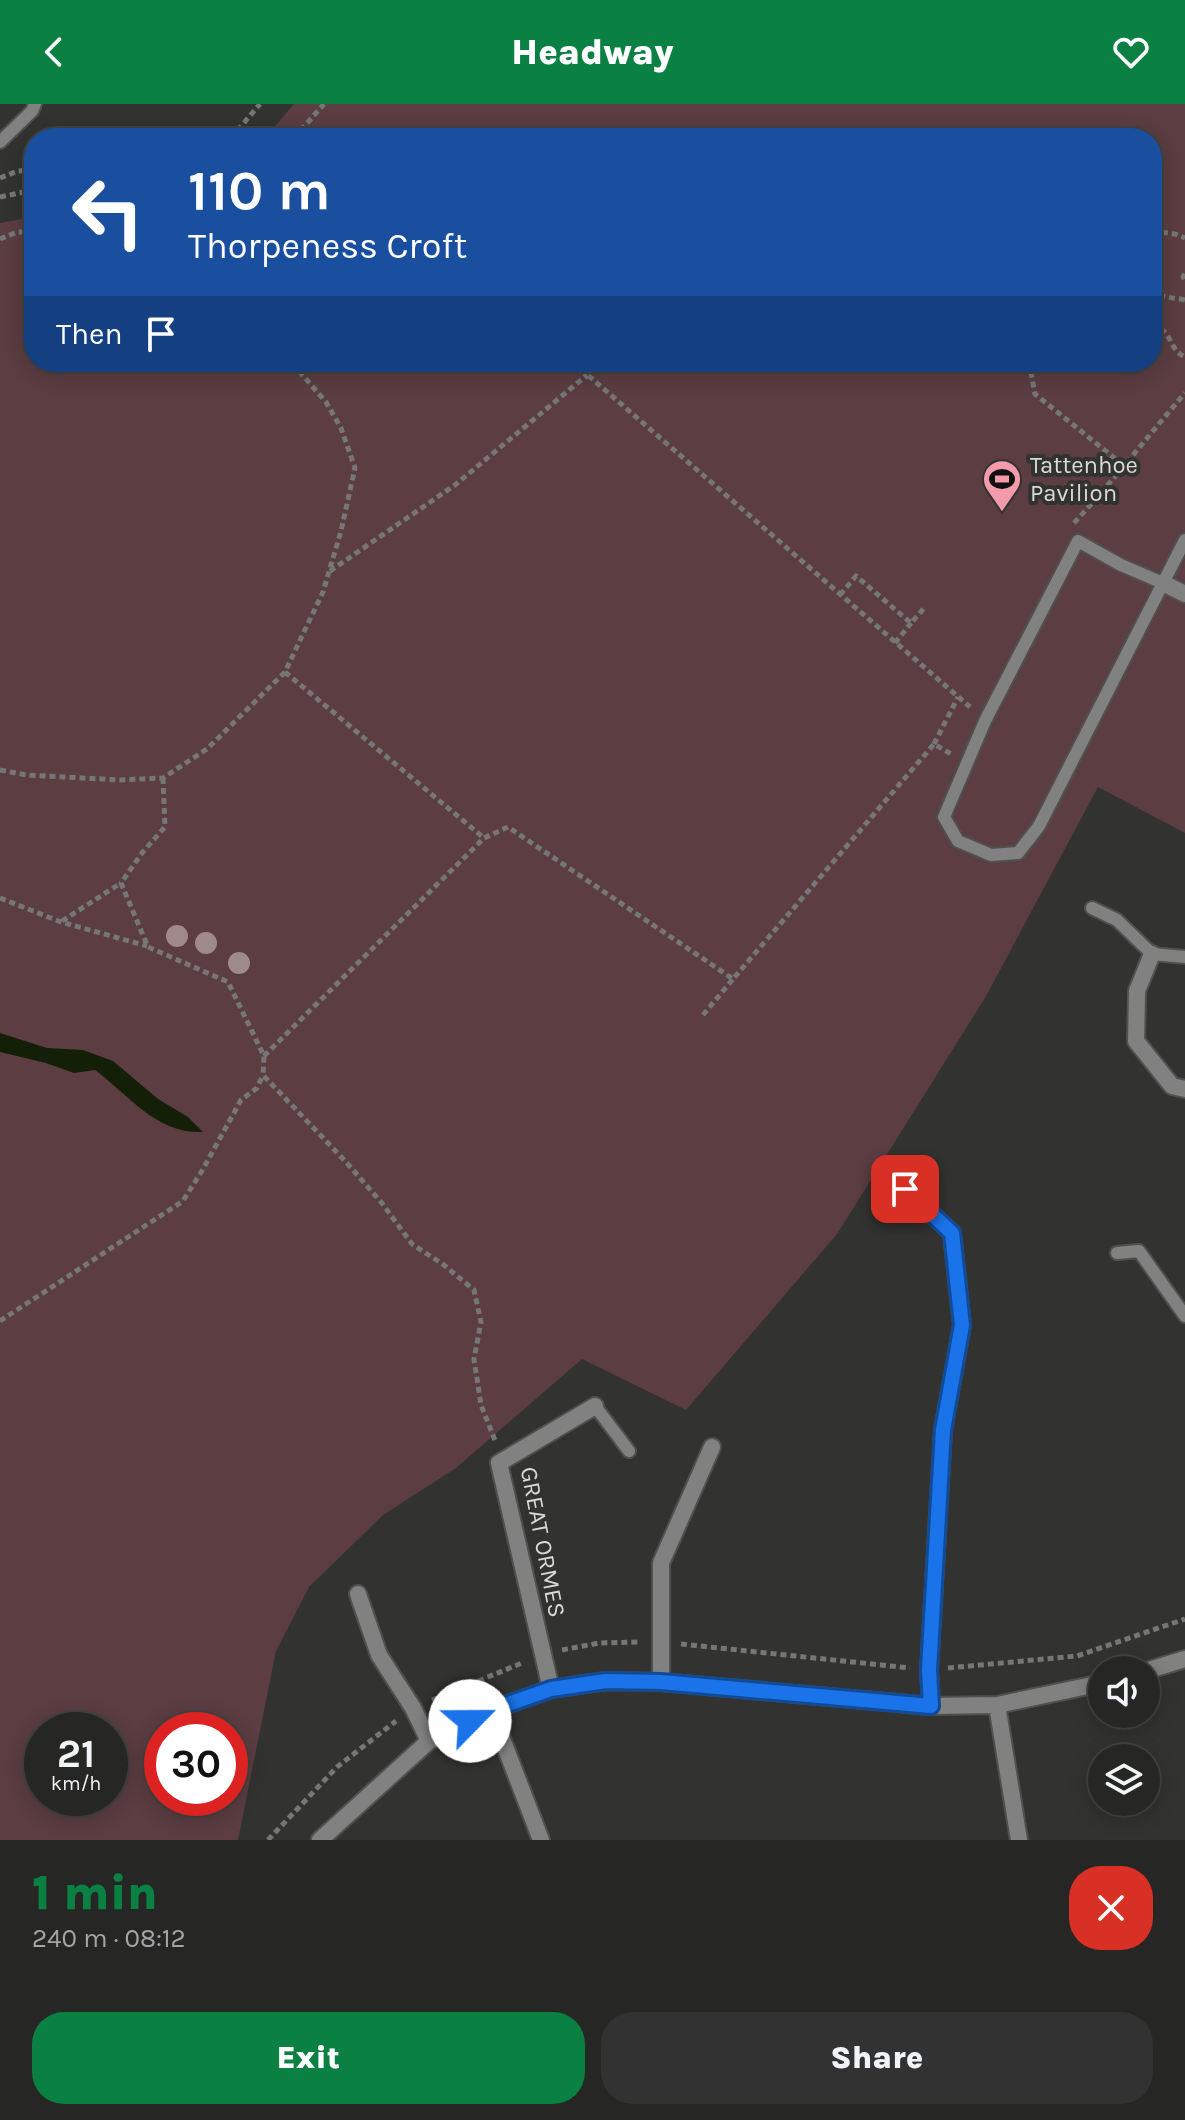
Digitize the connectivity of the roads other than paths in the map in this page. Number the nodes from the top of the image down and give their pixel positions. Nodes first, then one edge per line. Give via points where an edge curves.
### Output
1 (35, 104) edge
2 (0, 142) edge
3 (1185, 540) edge
4 (1163, 583) junction
5 (1185, 594) edge
6 (1092, 908) dead end
7 (1152, 954) junction
8 (1185, 957) edge
9 (1185, 1089) edge
10 (905, 1189) dead end
11 (1117, 1253) dead end
12 (1185, 1316) edge
13 (595, 1406) joint
14 (712, 1447) dead end
15 (629, 1451) dead end
16 (358, 1594) dead end
17 (1185, 1659) edge
18 (1160, 1667) edge
19 (661, 1682) junction
20 (1088, 1686) edge
21 (551, 1689) junction
22 (997, 1705) junction
23 (931, 1706) junction
24 (491, 1710) junction
25 (429, 1741) junction
26 (320, 1840) edge
27 (541, 1840) edge
28 (1019, 1840) edge

1 - 2 lane
3 - 4 lane
4 - 4 lane via 1039,826 1018,853 991,855 958,841 944,817 985,721 1078,541
4 - 5 street
6 - 7 lane via 1117,920
7 - 8 lane
7 - 9 street via 1137,991 1136,1041 1172,1086
10 - 23 street via 952,1233 962,1325 943,1430
11 - 12 lane via 1139,1251
13 - 15 lane
13 - 21 street, GREAT ORMES via 499,1463
14 - 19 street via 661,1563
16 - 25 street via 379,1655
17 - 18 street
19 - 21 street via 606,1681
19 - 23 street
20 - 22 street
21 - 24 street
22 - 23 street
22 - 28 street
24 - 25 street
24 - 27 street
25 - 26 street

